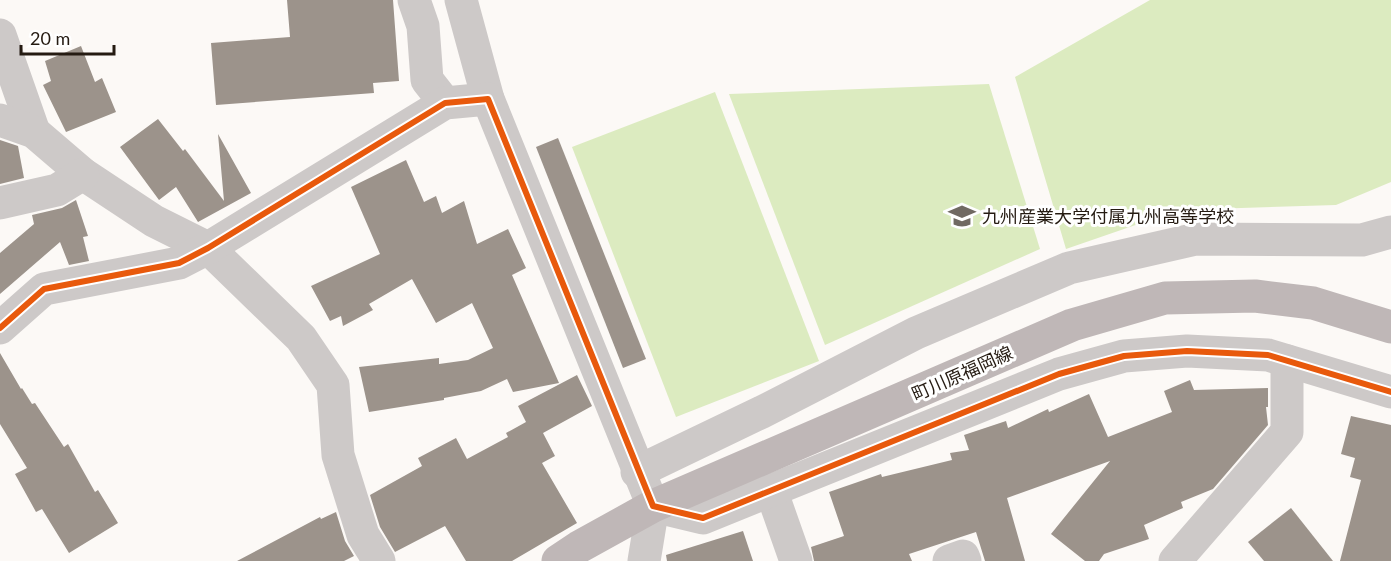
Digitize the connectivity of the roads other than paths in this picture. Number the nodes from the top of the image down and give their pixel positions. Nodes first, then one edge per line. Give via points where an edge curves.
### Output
1 (414, 0) edge
2 (461, 0) edge
3 (0, 35) edge
4 (488, 99) junction
5 (445, 103) junction
6 (0, 120) edge
7 (34, 132) junction
8 (83, 174) junction
9 (0, 202) edge
10 (1391, 232) edge
11 (208, 248) junction
12 (1391, 327) edge
13 (0, 328) edge
14 (1287, 361) junction
15 (1391, 392) edge
16 (637, 472) junction
17 (771, 490) junction
18 (652, 506) junction
19 (379, 561) edge
20 (558, 561) edge
21 (644, 561) edge
22 (796, 561) edge
23 (950, 561) edge
24 (965, 561) edge
25 (1175, 561) edge

1 - 5 street via 423,26 427,80
2 - 4 street
3 - 7 street
4 - 5 street
4 - 16 street
5 - 11 street
6 - 7 street
7 - 8 street
8 - 9 street via 57,190
8 - 11 street via 154,221
10 - 16 street via 1362,240 1196,239 1069,268 916,333
11 - 13 street via 179,263 44,289
11 - 19 street via 301,338 333,385 338,455 363,535
12 - 18 main road, 町川原福岡線 via 1313,303 1255,296 1165,298 1072,325
14 - 15 street
14 - 17 street via 1268,355 1187,351 1124,356 1059,374
14 - 25 street via 1287,432
16 - 18 street
17 - 18 street via 703,518
17 - 22 street
18 - 20 main road, 町川原福岡線
18 - 21 street
23 - 24 street via 963,556

